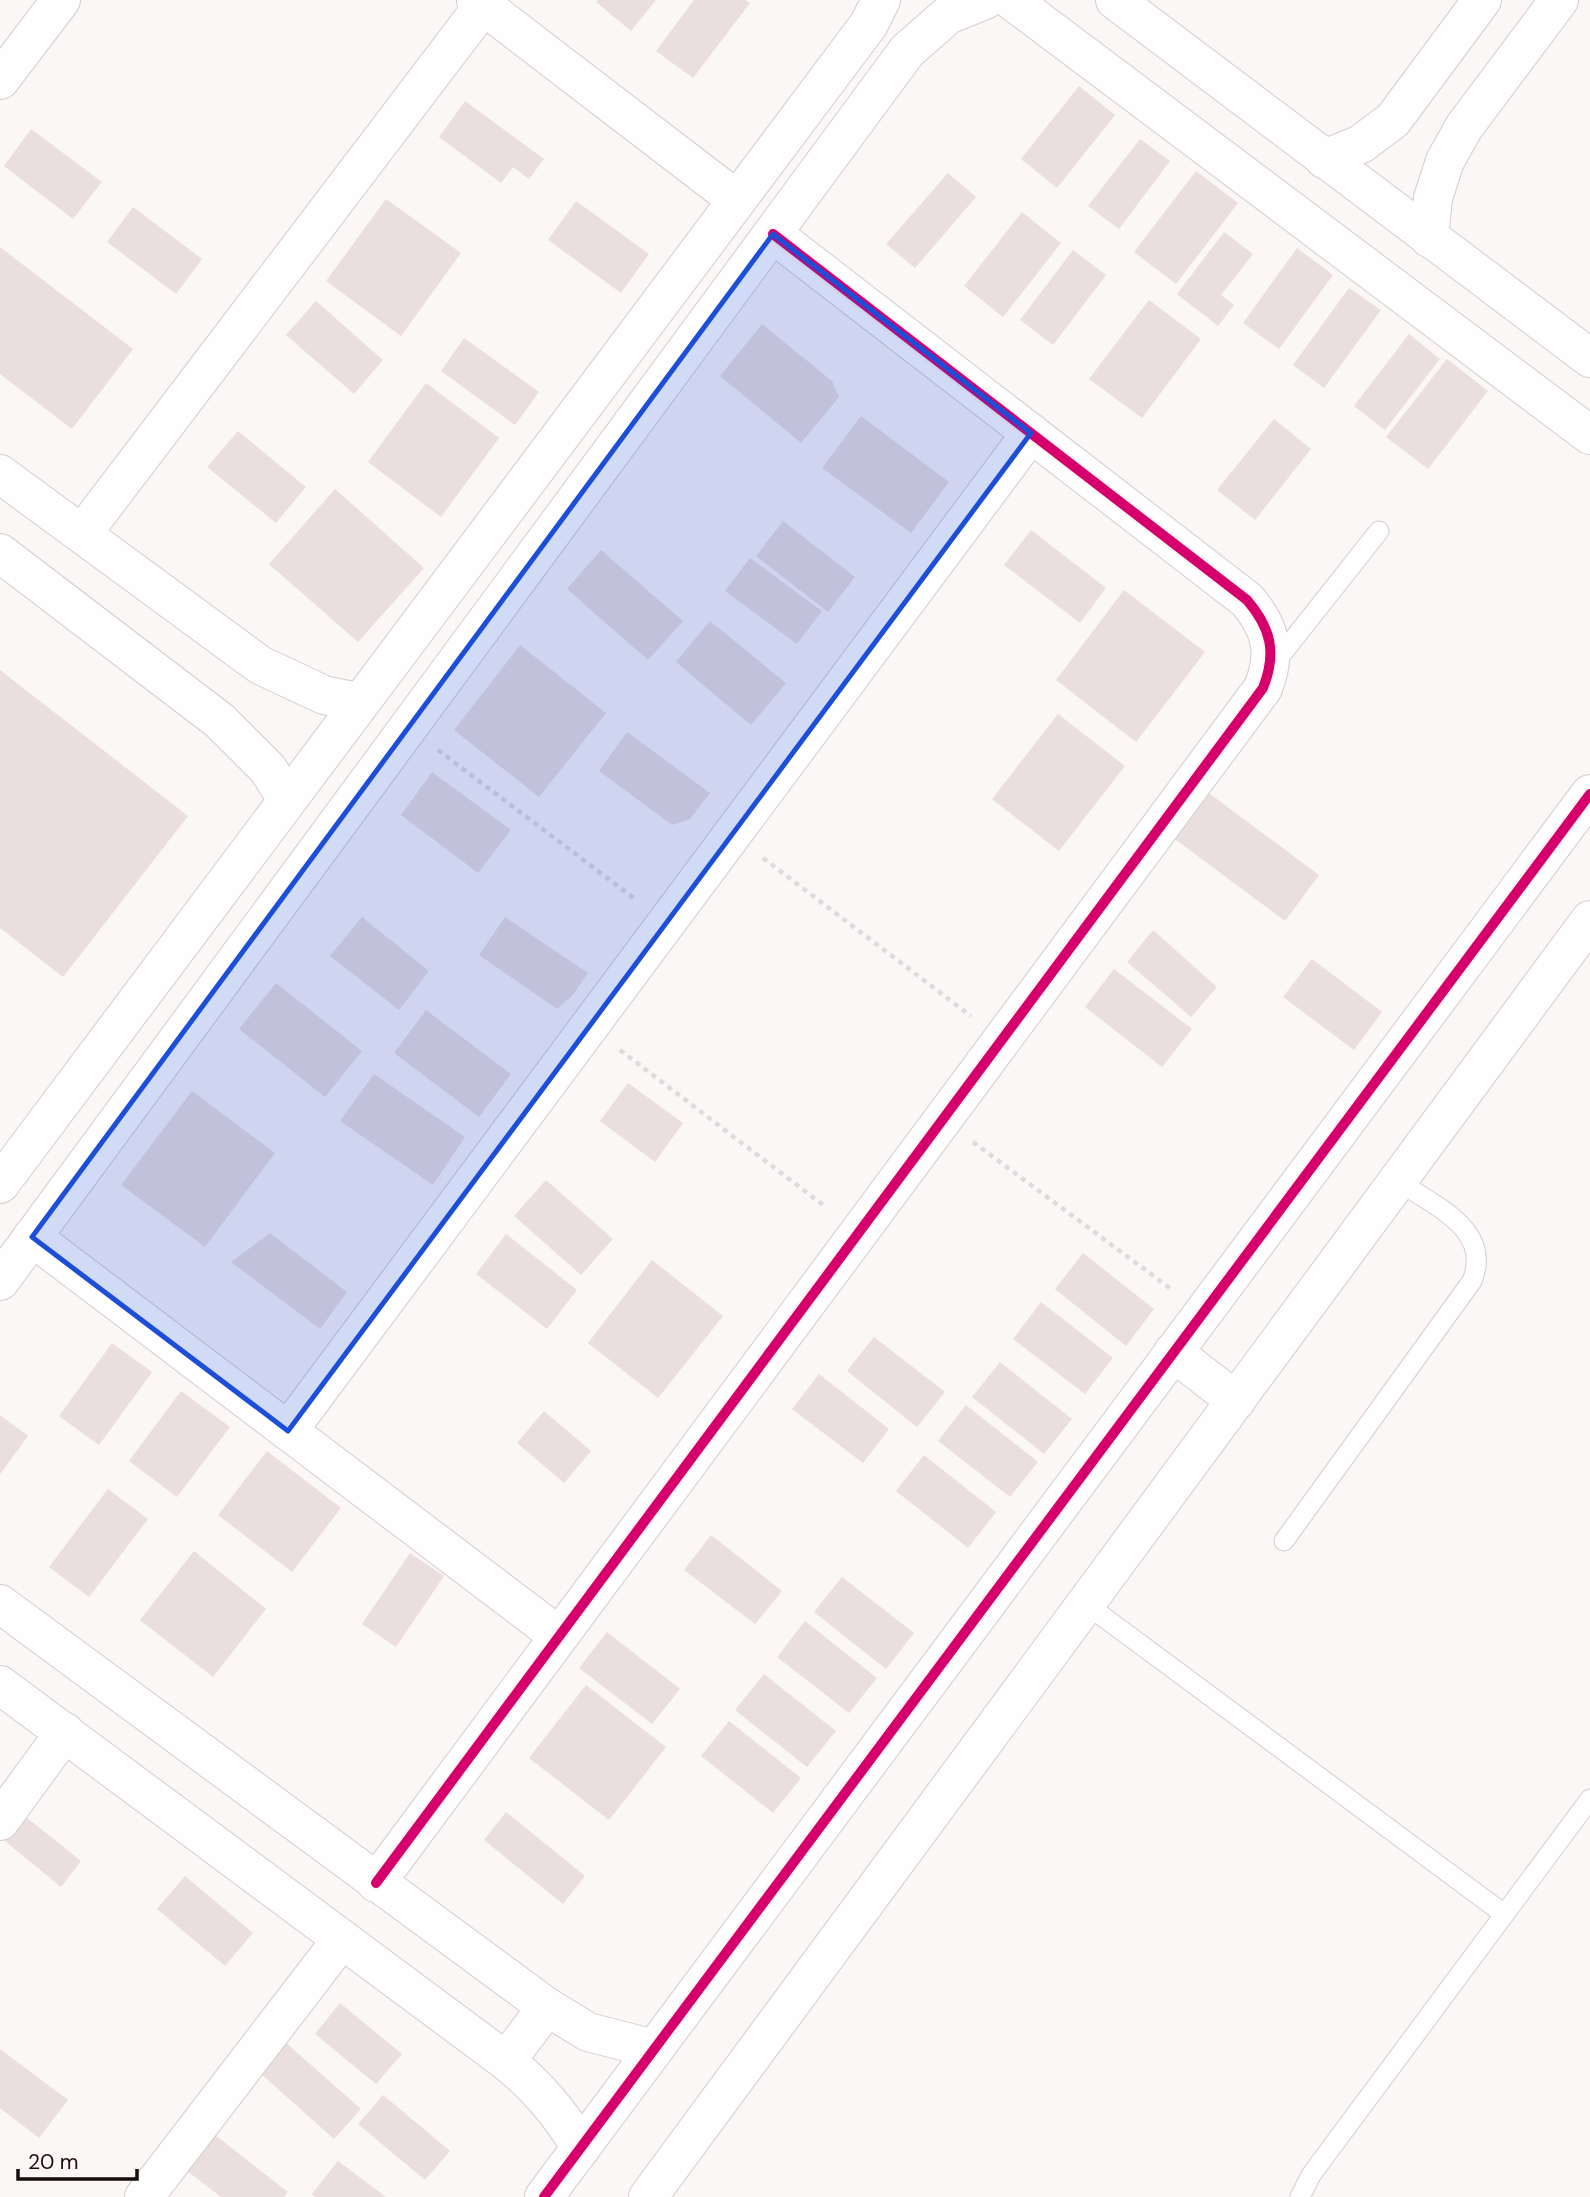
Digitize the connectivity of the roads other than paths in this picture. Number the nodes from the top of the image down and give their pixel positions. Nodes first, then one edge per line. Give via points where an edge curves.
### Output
1 (61, 0) edge
2 (985, 0) edge
3 (1012, 0) edge
4 (1115, 0) edge
5 (1482, 0) edge
6 (1559, 0) edge
7 (480, 3) edge
8 (875, 12) edge
9 (907, 51) junction
10 (0, 80) edge
11 (1324, 159) junction
12 (737, 200) junction
13 (773, 234) junction
14 (1429, 237) junction
15 (1590, 358) edge
16 (1031, 433) junction
17 (1590, 435) edge
18 (0, 474) edge
19 (1379, 531) dead end
20 (82, 534) junction
21 (0, 552) edge
22 (1270, 669) junction
23 (358, 702) junction
24 (1590, 794) edge
25 (286, 798) junction
26 (1590, 920) edge
27 (1398, 1181) junction
28 (0, 1184) edge
29 (32, 1237) junction
30 (0, 1280) edge
31 (1173, 1352) junction
32 (1236, 1401) junction
33 (288, 1431) junction
34 (1284, 1541) dead end
35 (0, 1604) edge
36 (1086, 1604) junction
37 (559, 1636) junction
38 (0, 1685) edge
39 (65, 1732) junction
40 (1590, 1799) edge
41 (0, 1821) edge
42 (376, 1883) junction
43 (1504, 1914) junction
44 (342, 1939) junction
45 (547, 2007) junction
46 (654, 2049) junction
47 (506, 2062) junction
48 (581, 2148) junction
49 (144, 2197) edge
50 (544, 2197) edge
51 (648, 2197) edge
52 (1300, 2197) edge

1 - 10 street
2 - 9 street via 948,15
3 - 17 street
4 - 11 street
5 - 11 street via 1393,120 1361,144
6 - 14 street via 1464,127 1445,161 1433,198
7 - 12 street
7 - 20 street
8 - 9 street
8 - 12 street
9 - 13 street
11 - 14 street
12 - 23 street
13 - 16 street
13 - 29 street
14 - 15 street
16 - 22 street via 1247,600 1264,620 1272,643
16 - 33 street
18 - 20 street
19 - 22 lane
20 - 23 street via 260,665 324,695
21 - 25 street via 220,721 268,769
22 - 37 street via 1262,688
23 - 25 street
24 - 31 street
25 - 28 street
26 - 27 street
27 - 32 street
27 - 34 lane via 1466,1229 1478,1250 1478,1266 1472,1281
29 - 30 street
29 - 33 street
31 - 32 street
31 - 46 street
32 - 36 street
33 - 37 street
35 - 42 street
36 - 43 lane
36 - 51 street
37 - 42 street
38 - 39 street
39 - 41 street
39 - 44 street
40 - 43 lane
42 - 45 street
43 - 52 lane via 1311,2175
44 - 47 street
44 - 49 street
45 - 46 street via 588,2032
45 - 47 street
46 - 48 street
47 - 48 street via 562,2115
48 - 50 street

